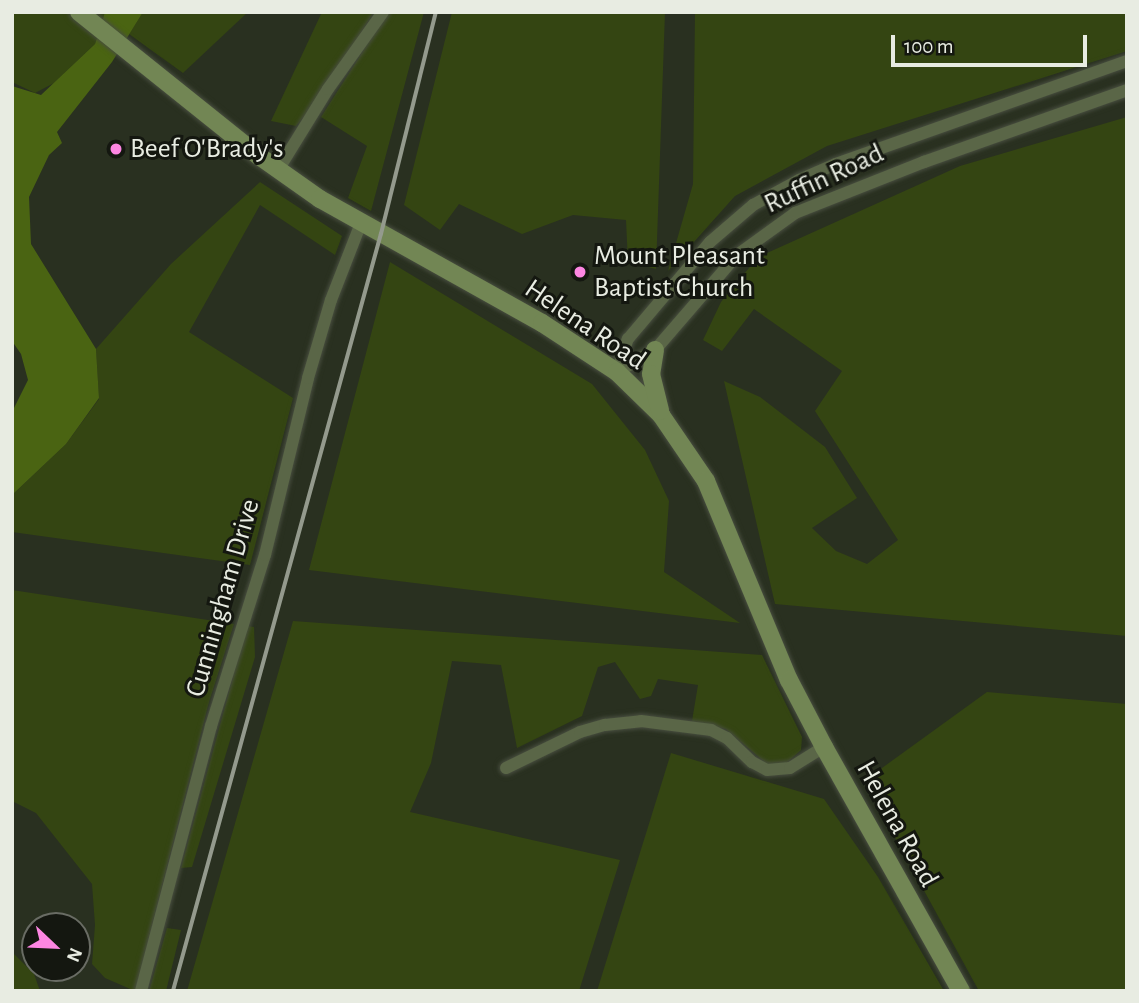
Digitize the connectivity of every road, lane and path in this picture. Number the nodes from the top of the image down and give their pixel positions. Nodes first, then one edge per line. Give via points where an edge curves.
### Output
1 (79, 12) edge
2 (383, 12) edge
3 (1127, 61) edge
4 (1127, 90) edge
5 (278, 170) junction
6 (361, 223) junction
7 (655, 350) junction
8 (617, 372) junction
9 (661, 415) junction
10 (824, 747) junction
11 (506, 768) dead end
12 (141, 991) edge
13 (961, 991) edge

1 - 5 main road, Helena Road
2 - 5 street
3 - 8 street, Ruffin Road via 836,164 753,205 710,242 628,339
4 - 7 street, Ruffin Road via 795,213 737,255
5 - 6 main road, Helena Road
6 - 8 main road, Helena Road via 542,323
6 - 12 street, Cunningham Drive via 308,378 265,555 211,726
7 - 8 street, Ruffin Road
7 - 9 main road via 652,374
8 - 9 main road, Helena Road
9 - 10 main road, Helena Road via 696,461 716,499 774,644
10 - 11 street via 790,768 767,770 711,730 641,721 580,732
10 - 13 main road, Helena Road

